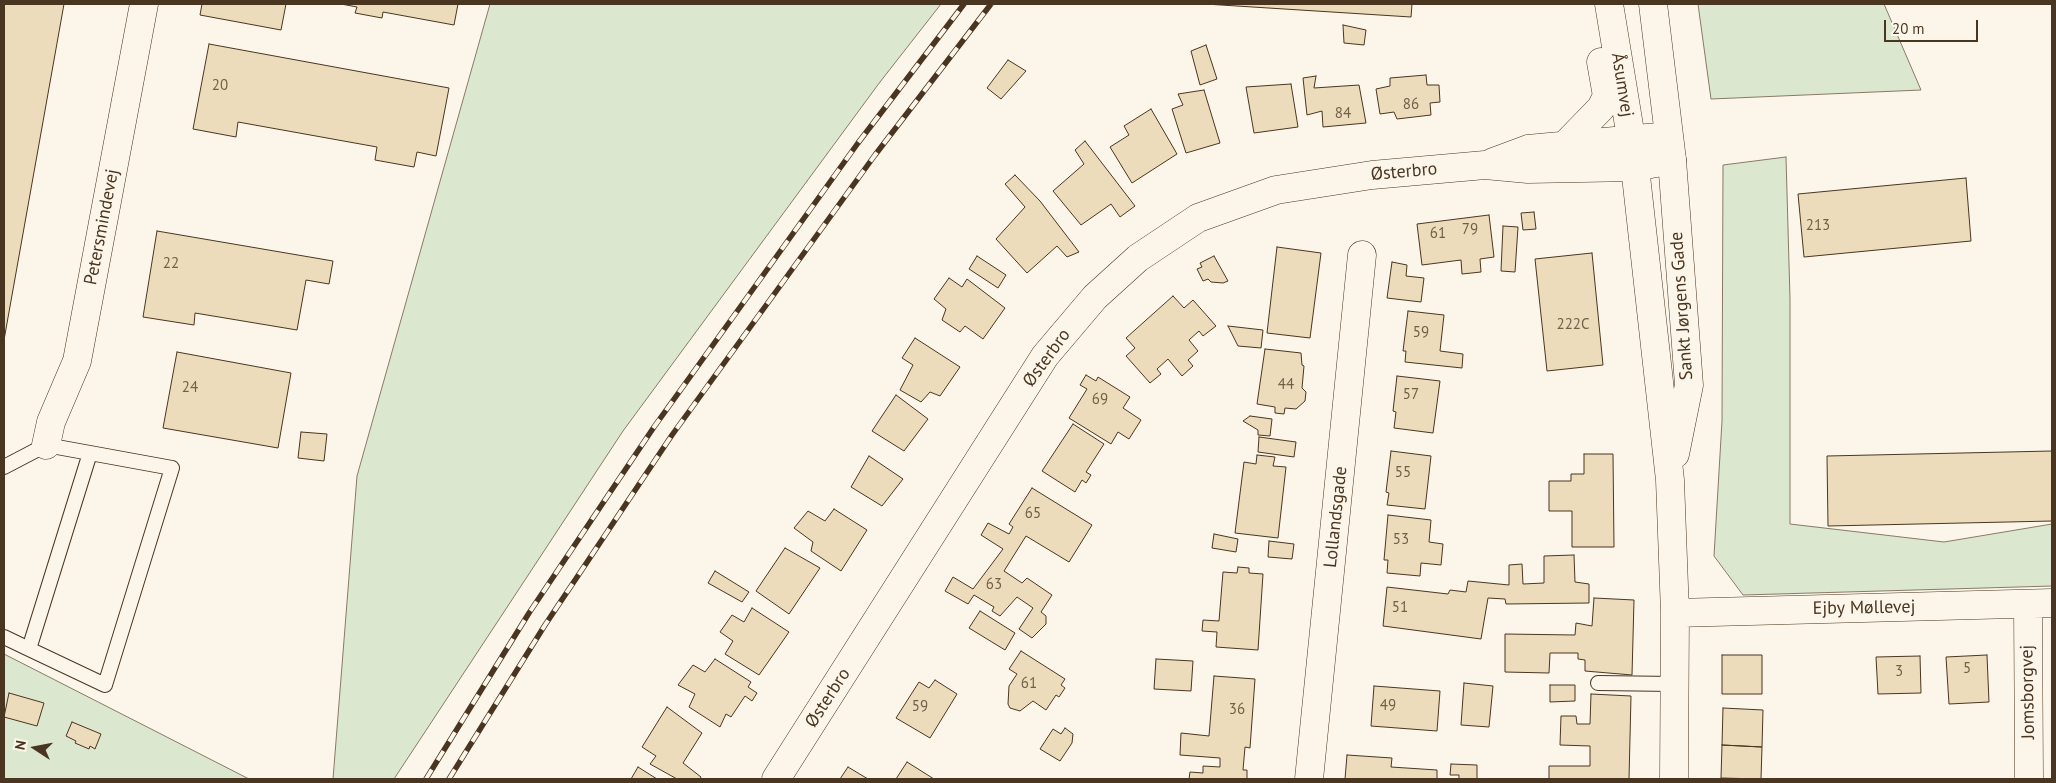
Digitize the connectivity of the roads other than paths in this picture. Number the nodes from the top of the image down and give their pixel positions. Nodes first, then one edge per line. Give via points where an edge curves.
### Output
1 (144, 4) edge
2 (1592, 4) edge
3 (1609, 4) edge
4 (1653, 4) edge
5 (1631, 138) junction
6 (1564, 146) junction
7 (1671, 148) junction
8 (1485, 165) junction
9 (1636, 167) junction
10 (1362, 255) dead end
11 (46, 445) junction
12 (90, 453) junction
13 (4, 467) edge
14 (1670, 480) junction
15 (2040, 604) edge
16 (1675, 613) junction
17 (4, 637) edge
18 (29, 649) junction
19 (1598, 683) dead end
20 (1674, 684) junction
21 (776, 779) edge
22 (1309, 779) edge
23 (1674, 779) edge
24 (2029, 779) edge

1 - 11 street, Petersmindevej via 77,361 51,422
2 - 6 street via 1607,96 1601,108
3 - 5 street, Åsumvej
4 - 7 street
5 - 6 street, Østerbro
5 - 7 street, Østerbro
5 - 9 street, Åsumvej
6 - 8 street, Østerbro via 1528,149
7 - 9 street, Østerbro
7 - 14 street, Sankt Jørgens Gade via 1689,385
8 - 9 street, Østerbro via 1528,169
8 - 21 street, Østerbro via 1372,175 1276,190 1198,218 1138,258 1095,297 1045,356
9 - 14 street, Sankt Jørgens Gade
10 - 22 street, Lollandsgade
11 - 12 lane
11 - 13 lane
12 - 18 lane
12 - 18 lane via 172,468 105,685
14 - 16 street, Sankt Jørgens Gade
15 - 16 street, Ejby Møllevej
15 - 24 street, Jomsborgvej
16 - 20 street, Sankt Jørgens Gade
17 - 18 lane
19 - 20 lane
20 - 23 street, Sankt Jørgens Gade

